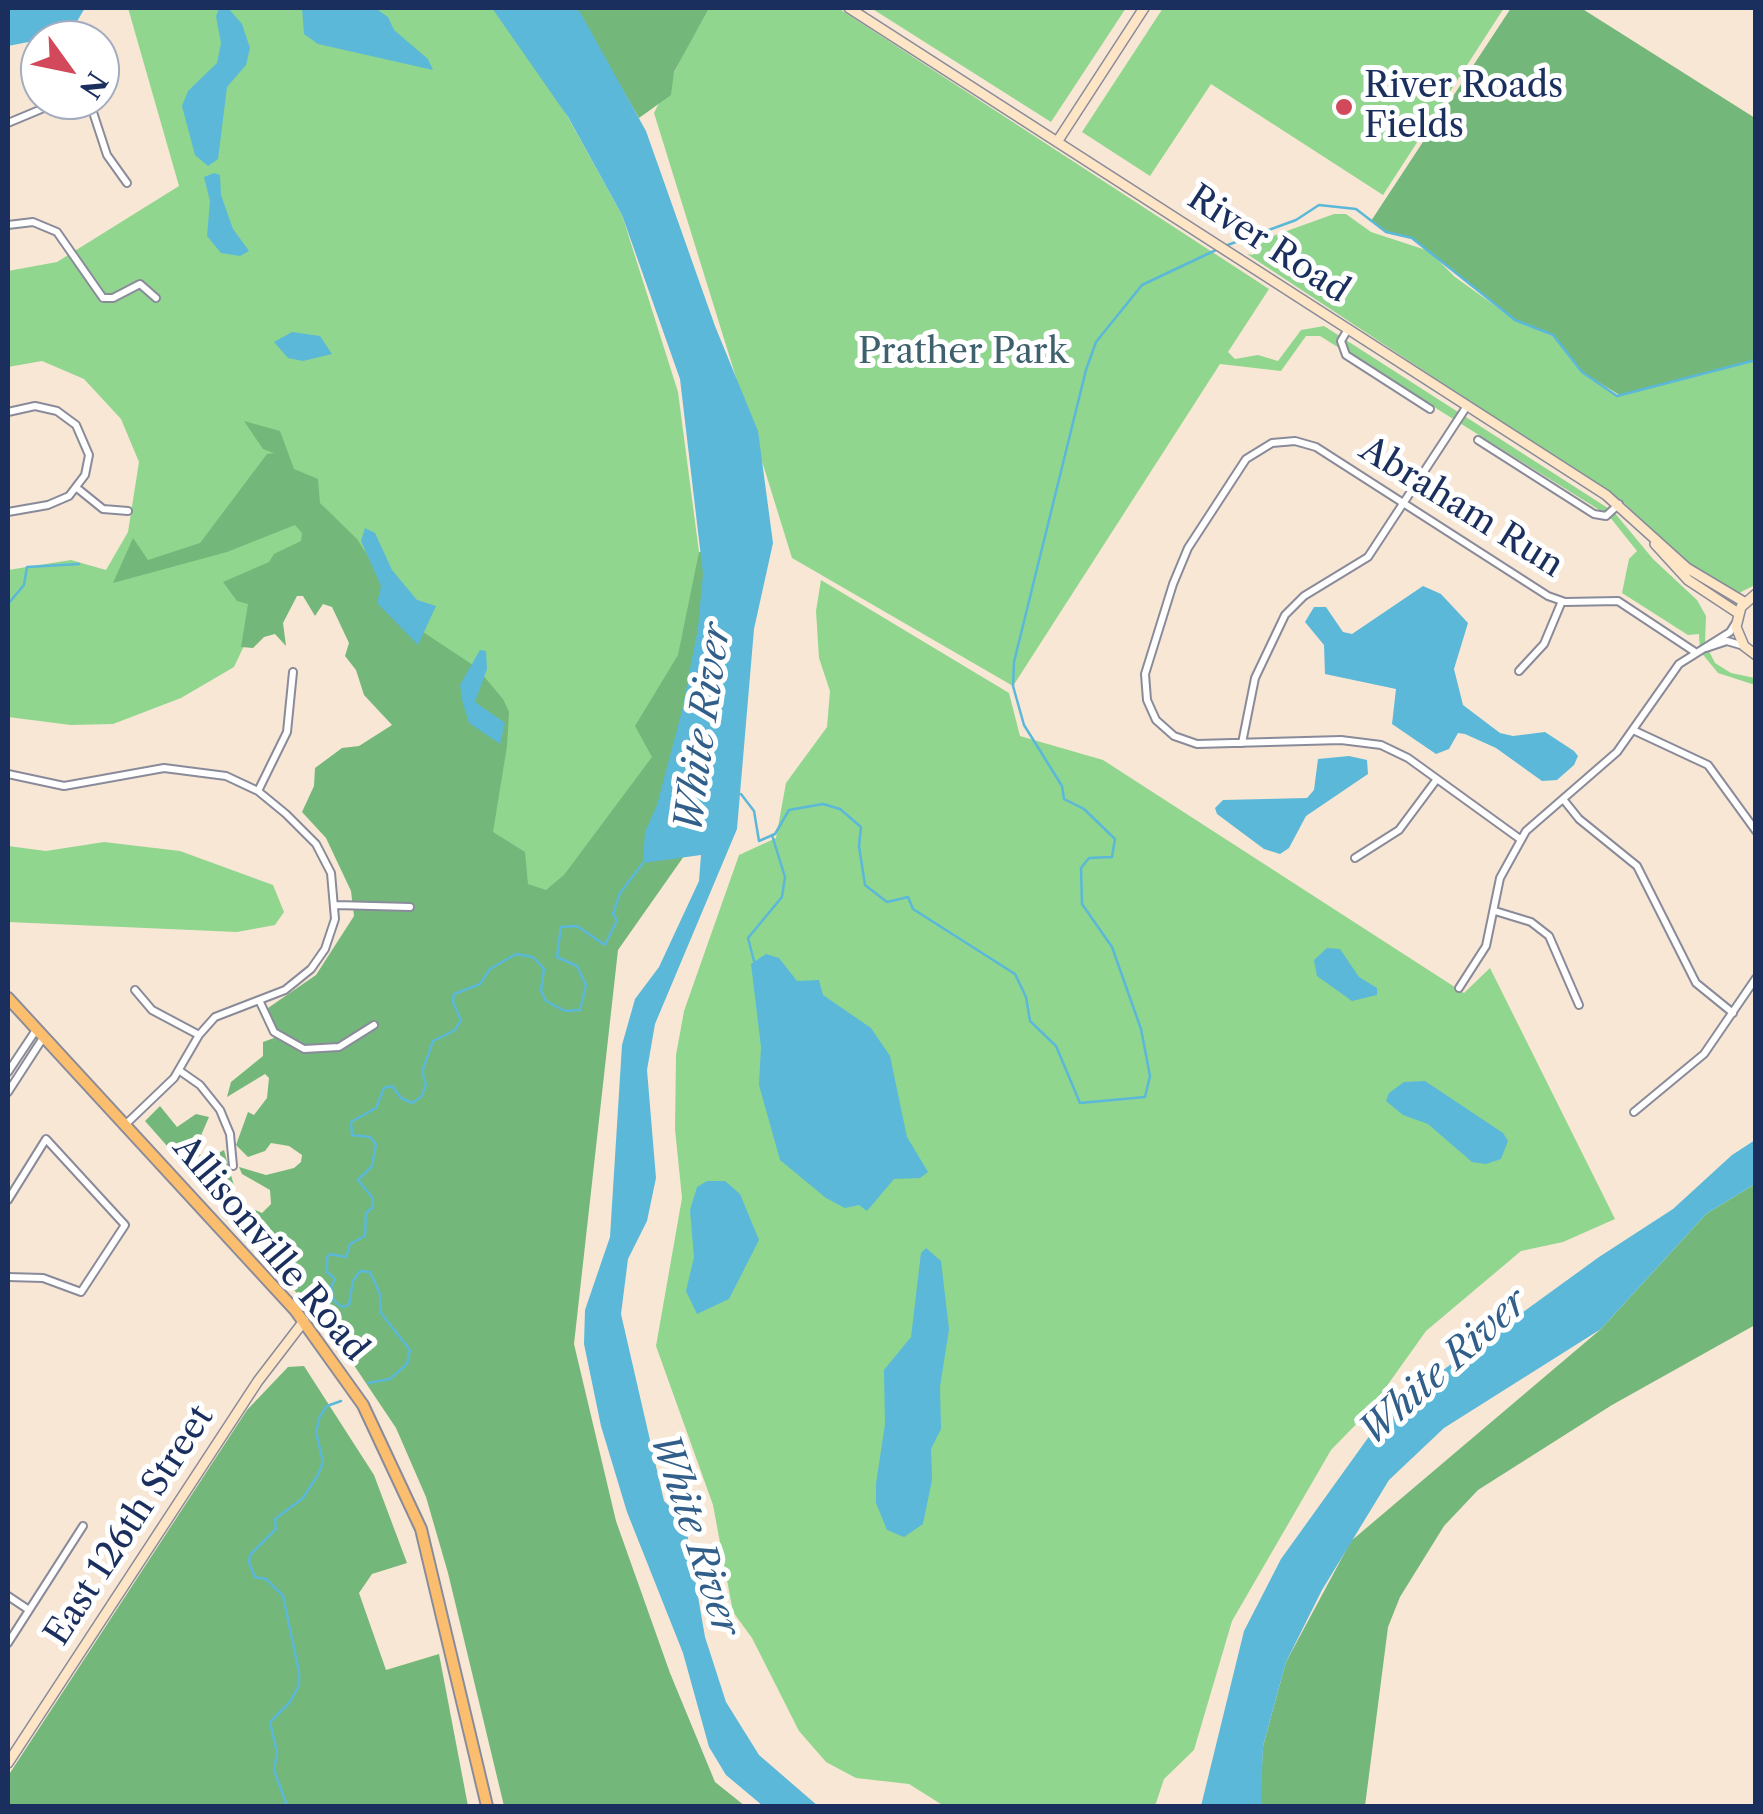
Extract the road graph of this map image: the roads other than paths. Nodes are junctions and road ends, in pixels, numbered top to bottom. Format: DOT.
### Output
graph roads {
  1 [pos="849,8"];
  2 [pos="1144,8"];
  3 [pos="96,120"];
  4 [pos="1057,142"];
  5 [pos="127,183"];
  6 [pos="8,225"];
  7 [pos="156,298"];
  8 [pos="1348,329"];
  9 [pos="1467,406"];
  10 [pos="1430,409"];
  11 [pos="8,412"];
  12 [pos="1478,440"];
  13 [pos="77,488"];
  14 [pos="1404,504"];
  15 [pos="1619,504"];
  16 [pos="128,511"];
  17 [pos="8,512"];
  18 [pos="1651,537"];
  19 [pos="1756,594"];
  20 [pos="1562,601"];
  21 [pos="1744,602"];
  22 [pos="1737,617"];
  23 [pos="1744,646"];
  24 [pos="1704,648"];
  25 [pos="1695,652"];
  26 [pos="1756,655"];
  27 [pos="1519,671"];
  28 [pos="293,672"];
  29 [pos="1633,730"];
  30 [pos="1242,743"];
  31 [pos="8,774"];
  32 [pos="1436,779"];
  33 [pos="258,791"];
  34 [pos="1563,798"];
  35 [pos="1756,831"];
  36 [pos="1520,839"];
  37 [pos="1354,858"];
  38 [pos="336,905"];
  39 [pos="410,907"];
  40 [pos="1494,911"];
  41 [pos="1756,978"];
  42 [pos="1459,988"];
  43 [pos="135,990"];
  44 [pos="8,998"];
  45 [pos="258,1000"];
  46 [pos="1579,1005"];
  47 [pos="1732,1012"];
  48 [pos="374,1025"];
  49 [pos="40,1034"];
  50 [pos="199,1035"];
  51 [pos="180,1070"];
  52 [pos="8,1072"];
  53 [pos="8,1092"];
  54 [pos="1634,1112"];
  55 [pos="126,1124"];
  56 [pos="233,1166"];
  57 [pos="8,1200"];
  58 [pos="8,1277"];
  59 [pos="304,1322"];
  60 [pos="83,1526"];
  61 [pos="8,1596"];
  62 [pos="29,1610"];
  63 [pos="8,1643"];
  64 [pos="8,1763"];
  65 [pos="487,1806"];
  1 -- 4 [label="street, River Road"];
  2 -- 4 [label="street"];
  3 -- 5 [label="street"];
  4 -- 8 [label="street, River Road"];
  6 -- 7 [label="street"];
  8 -- 9 [label="street, River Road"];
  8 -- 10 [label="street"];
  9 -- 14 [label="street"];
  9 -- 15 [label="street, River Road"];
  11 -- 13 [label="street"];
  12 -- 15 [label="street"];
  13 -- 16 [label="street"];
  13 -- 17 [label="street"];
  14 -- 20 [label="street, Abraham Run"];
  14 -- 30 [label="street"];
  14 -- 30 [label="street, Abraham Run"];
  15 -- 18 [label="street, River Road"];
  18 -- 21 [label="street, River Road"];
  18 -- 22 [label="street, River Road"];
  19 -- 21 [label="street"];
  20 -- 25 [label="street, Abraham Run"];
  20 -- 27 [label="street"];
  21 -- 22 [label="street"];
  22 -- 23 [label="street"];
  22 -- 24 [label="street"];
  23 -- 24 [label="street"];
  23 -- 26 [label="street"];
  24 -- 25 [label="street"];
  25 -- 29 [label="street"];
  28 -- 33 [label="street"];
  29 -- 34 [label="street"];
  29 -- 35 [label="street"];
  30 -- 32 [label="street"];
  31 -- 33 [label="street"];
  32 -- 36 [label="street"];
  32 -- 37 [label="street"];
  33 -- 38 [label="street"];
  34 -- 36 [label="street"];
  34 -- 47 [label="street"];
  36 -- 40 [label="street"];
  38 -- 39 [label="street"];
  38 -- 45 [label="street"];
  40 -- 42 [label="street"];
  40 -- 46 [label="street"];
  41 -- 47 [label="street"];
  43 -- 50 [label="street"];
  44 -- 49 [label="main road, Allisonville Road"];
  45 -- 48 [label="street"];
  45 -- 50 [label="street"];
  47 -- 54 [label="street"];
  49 -- 52 [label="street"];
  49 -- 53 [label="street"];
  49 -- 55 [label="main road, Allisonville Road"];
  50 -- 51 [label="street"];
  51 -- 55 [label="street"];
  51 -- 56 [label="street"];
  55 -- 59 [label="main road, Allisonville Road"];
  57 -- 58 [label="street"];
  59 -- 64 [label="street, East 126th Street"];
  59 -- 65 [label="main road, Allisonville Road"];
  60 -- 62 [label="street"];
  61 -- 62 [label="street"];
  62 -- 63 [label="street"];
}
